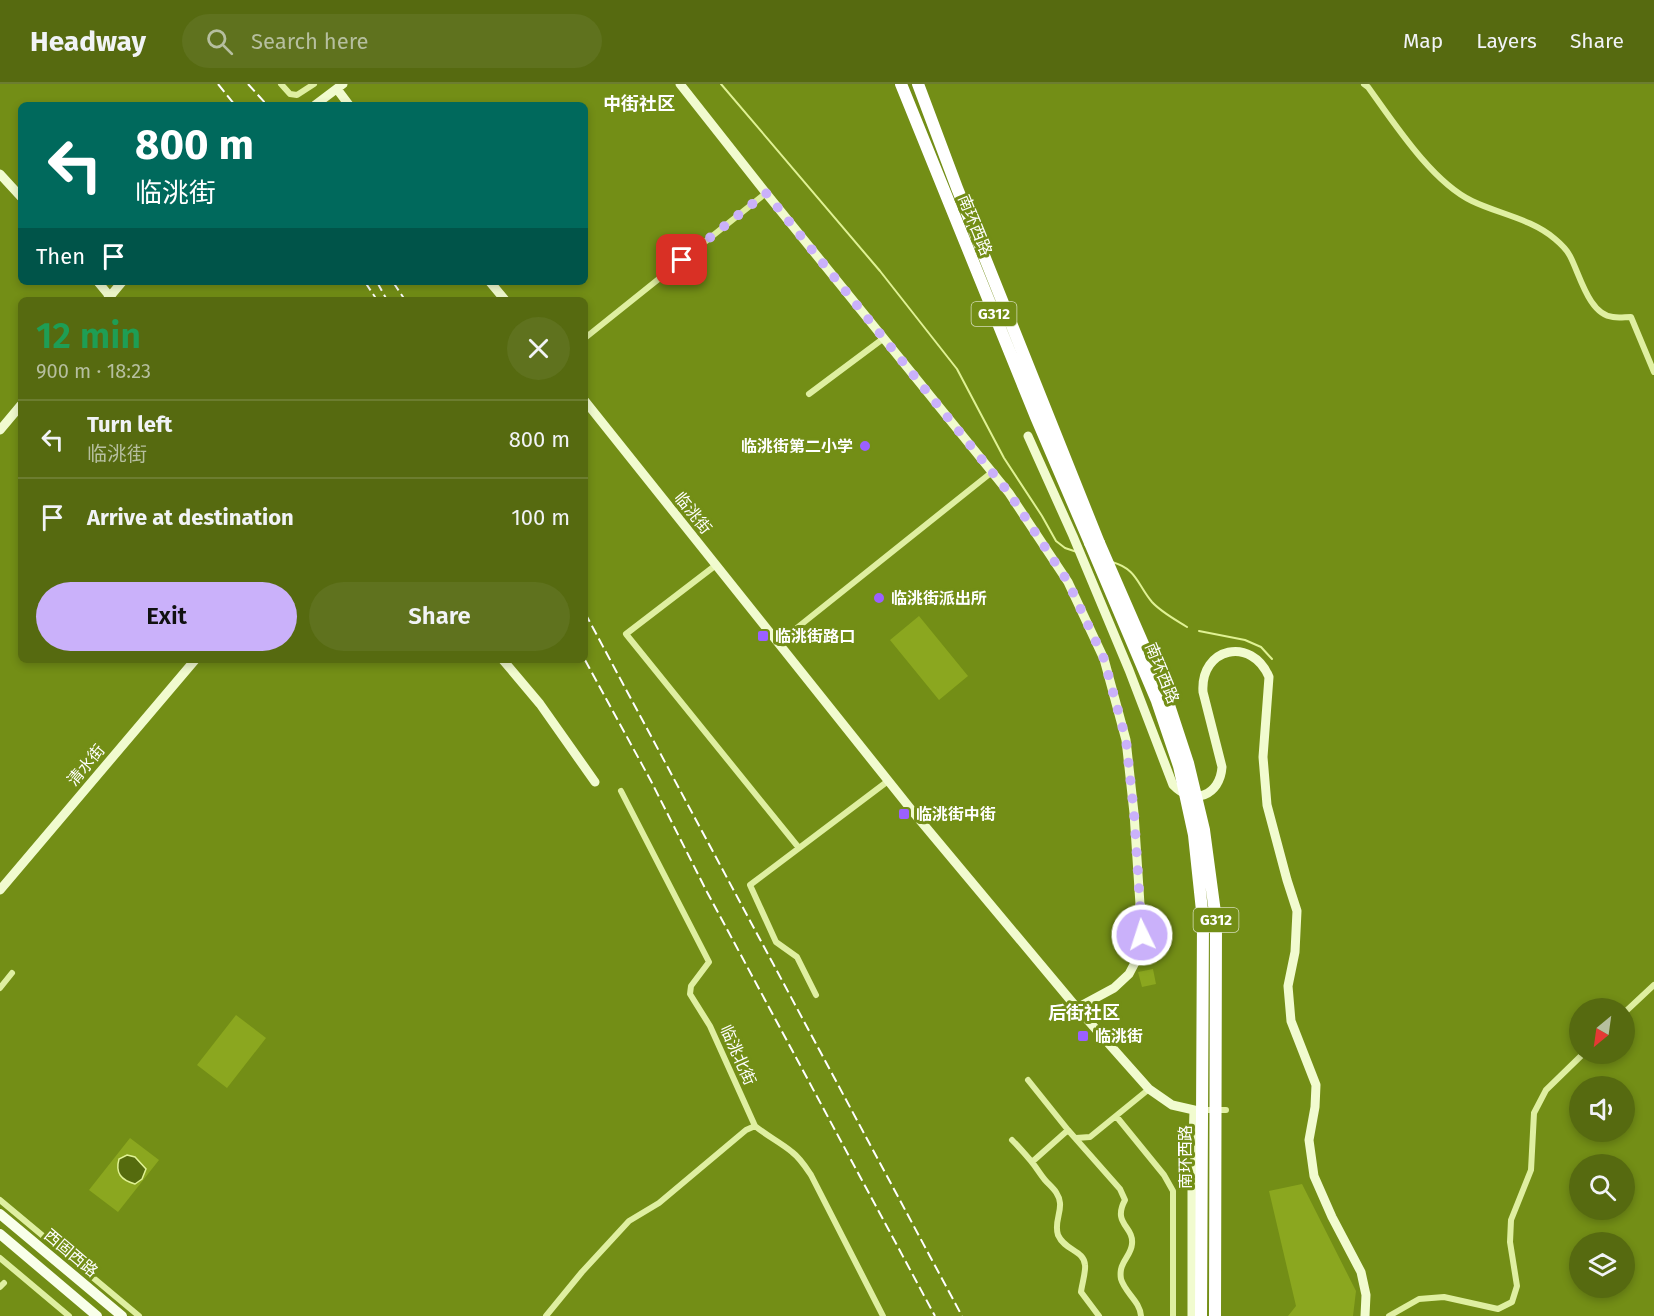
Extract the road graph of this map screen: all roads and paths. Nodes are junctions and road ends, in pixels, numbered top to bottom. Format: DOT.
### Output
graph roads {
  1 [pos="281,84"];
  2 [pos="314,84"];
  3 [pos="680,84"];
  4 [pos="901,84"];
  5 [pos="918,84"];
  6 [pos="1364,84"];
  7 [pos="340,86"];
  8 [pos="319,102"];
  9 [pos="348,102"];
  10 [pos="0,174"];
  11 [pos="957,188"];
  12 [pos="766,193"];
  13 [pos="944,193"];
  14 [pos="18,194"];
  15 [pos="492,285"];
  16 [pos="502,297"];
  17 [pos="588,337"];
  18 [pos="884,338"];
  19 [pos="1654,372"];
  20 [pos="809,394"];
  21 [pos="588,405"];
  22 [pos="18,409"];
  23 [pos="0,430"];
  24 [pos="1028,436"];
  25 [pos="992,472"];
  26 [pos="1095,543"];
  27 [pos="716,565"];
  28 [pos="778,643"];
  29 [pos="192,663"];
  30 [pos="506,663"];
  31 [pos="888,781"];
  32 [pos="595,782"];
  33 [pos="621,791"];
  34 [pos="799,848"];
  35 [pos="0,890"];
  36 [pos="12,973"];
  37 [pos="1654,985"];
  38 [pos="0,988"];
  39 [pos="816,995"];
  40 [pos="1635,1003"];
  41 [pos="1077,1008"];
  42 [pos="1573,1064"];
  43 [pos="1028,1080"];
  44 [pos="1149,1089"];
  45 [pos="1194,1110"];
  46 [pos="1226,1110"];
  47 [pos="1116,1116"];
  48 [pos="755,1126"];
  49 [pos="1068,1130"];
  50 [pos="1076,1137"];
  51 [pos="1012,1140"];
  52 [pos="1032,1162"];
  53 [pos="0,1200"];
  54 [pos="0,1214"];
  55 [pos="0,1234"];
  56 [pos="0,1258"];
  57 [pos="69,1316"];
  58 [pos="98,1316"];
  59 [pos="122,1316"];
  60 [pos="139,1316"];
  61 [pos="546,1316"];
  62 [pos="883,1316"];
  63 [pos="1099,1316"];
  64 [pos="1141,1316"];
  65 [pos="1173,1316"];
  66 [pos="1192,1316"];
  67 [pos="1201,1316"];
  68 [pos="1215,1316"];
  69 [pos="1365,1316"];
  70 [pos="1389,1316"];
  1 -- 2 [label="street"];
  3 -- 12 [label="street"];
  4 -- 13 [label="highway, 南环西路 / G312"];
  5 -- 11 [label="highway, 南环西路 / G312"];
  6 -- 19 [label="street"];
  7 -- 8 [label="street"];
  7 -- 9 [label="street"];
  10 -- 14 [label="street"];
  11 -- 13 [label="main road"];
  11 -- 26 [label="highway, 南环西路 / G312"];
  12 -- 17 [label="street"];
  12 -- 18 [label="street"];
  13 -- 26 [label="highway, 南环西路 / G312"];
  15 -- 16 [label="street"];
  18 -- 20 [label="street"];
  18 -- 25 [label="street"];
  21 -- 27 [label="street, 临洮街"];
  22 -- 23 [label="street"];
  24 -- 69 [label="street"];
  25 -- 28 [label="street"];
  25 -- 41 [label="street"];
  26 -- 67 [label="highway, 南环西路 / G312, bridge"];
  26 -- 68 [label="highway, 南环西路 / G312, bridge"];
  27 -- 28 [label="street, 临洮街"];
  27 -- 34 [label="street"];
  28 -- 31 [label="street, 临洮街"];
  29 -- 35 [label="street, 清水街"];
  30 -- 32 [label="street"];
  31 -- 34 [label="street"];
  31 -- 41 [label="street, 临洮街"];
  33 -- 48 [label="street, 临洮北街"];
  34 -- 39 [label="street"];
  36 -- 38 [label="street"];
  37 -- 40 [label="street"];
  41 -- 44 [label="street, 临洮街"];
  42 -- 70 [label="street"];
  43 -- 49 [label="street"];
  44 -- 45 [label="street, 临洮街"];
  44 -- 47 [label="street"];
  45 -- 46 [label="street"];
  45 -- 66 [label="street"];
  47 -- 50 [label="street"];
  47 -- 65 [label="street"];
  48 -- 61 [label="street"];
  48 -- 62 [label="street"];
  49 -- 50 [label="street"];
  49 -- 52 [label="street"];
  50 -- 64 [label="street"];
  51 -- 52 [label="street"];
  52 -- 63 [label="street"];
  53 -- 60 [label="street"];
  54 -- 59 [label="main road, 西固西路"];
  55 -- 58 [label="main road, 西固西路"];
  56 -- 57 [label="street"];
}
